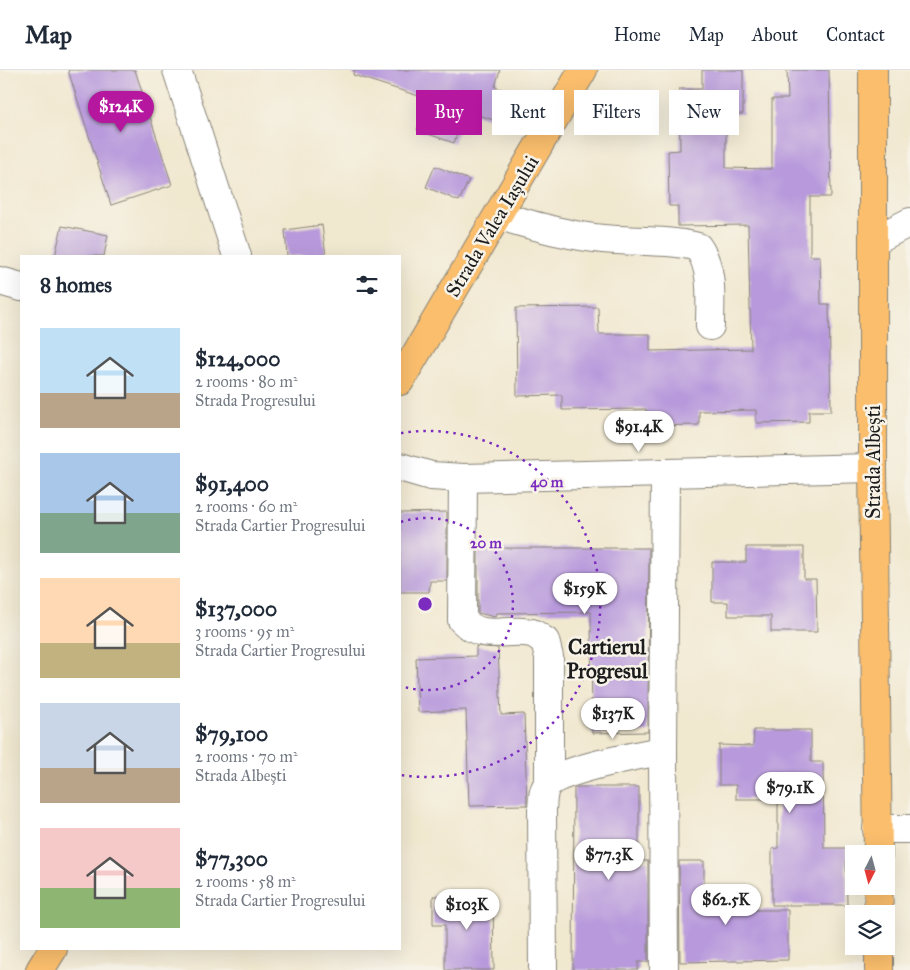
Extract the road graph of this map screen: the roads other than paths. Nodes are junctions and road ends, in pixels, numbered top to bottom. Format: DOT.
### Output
graph roads {
  1 [pos="176,70"];
  2 [pos="584,70"];
  3 [pos="873,70"];
  4 [pos="499,216"];
  5 [pos="910,222"];
  6 [pos="873,241"];
  7 [pos="237,255"];
  8 [pos="0,281"];
  9 [pos="20,287"];
  10 [pos="710,326"];
  11 [pos="401,379"];
  12 [pos="401,467"];
  13 [pos="873,468"];
  14 [pos="665,473"];
  15 [pos="462,478"];
  16 [pos="663,751"];
  17 [pos="550,782"];
  18 [pos="910,828"];
  19 [pos="878,842"];
  20 [pos="52,950"];
  21 [pos="879,955"];
  22 [pos="40,970"];
  23 [pos="543,970"];
  24 [pos="664,970"];
  25 [pos="879,970"];
  1 -- 7 [label="street"];
  2 -- 4 [label="main road, Strada Valea Iașului"];
  3 -- 6 [label="main road, Strada Albești"];
  4 -- 10 [label="street"];
  4 -- 11 [label="main road, Strada Valea Iașului"];
  5 -- 6 [label="street"];
  6 -- 13 [label="main road, Strada Albești"];
  8 -- 9 [label="street"];
  12 -- 15 [label="street"];
  13 -- 14 [label="street"];
  13 -- 19 [label="main road, Strada Albești"];
  14 -- 15 [label="street"];
  14 -- 16 [label="street"];
  15 -- 17 [label="street"];
  16 -- 17 [label="street"];
  16 -- 24 [label="street"];
  17 -- 23 [label="street"];
  18 -- 19 [label="street"];
  20 -- 22 [label="main road"];
  21 -- 25 [label="main road"];
}
